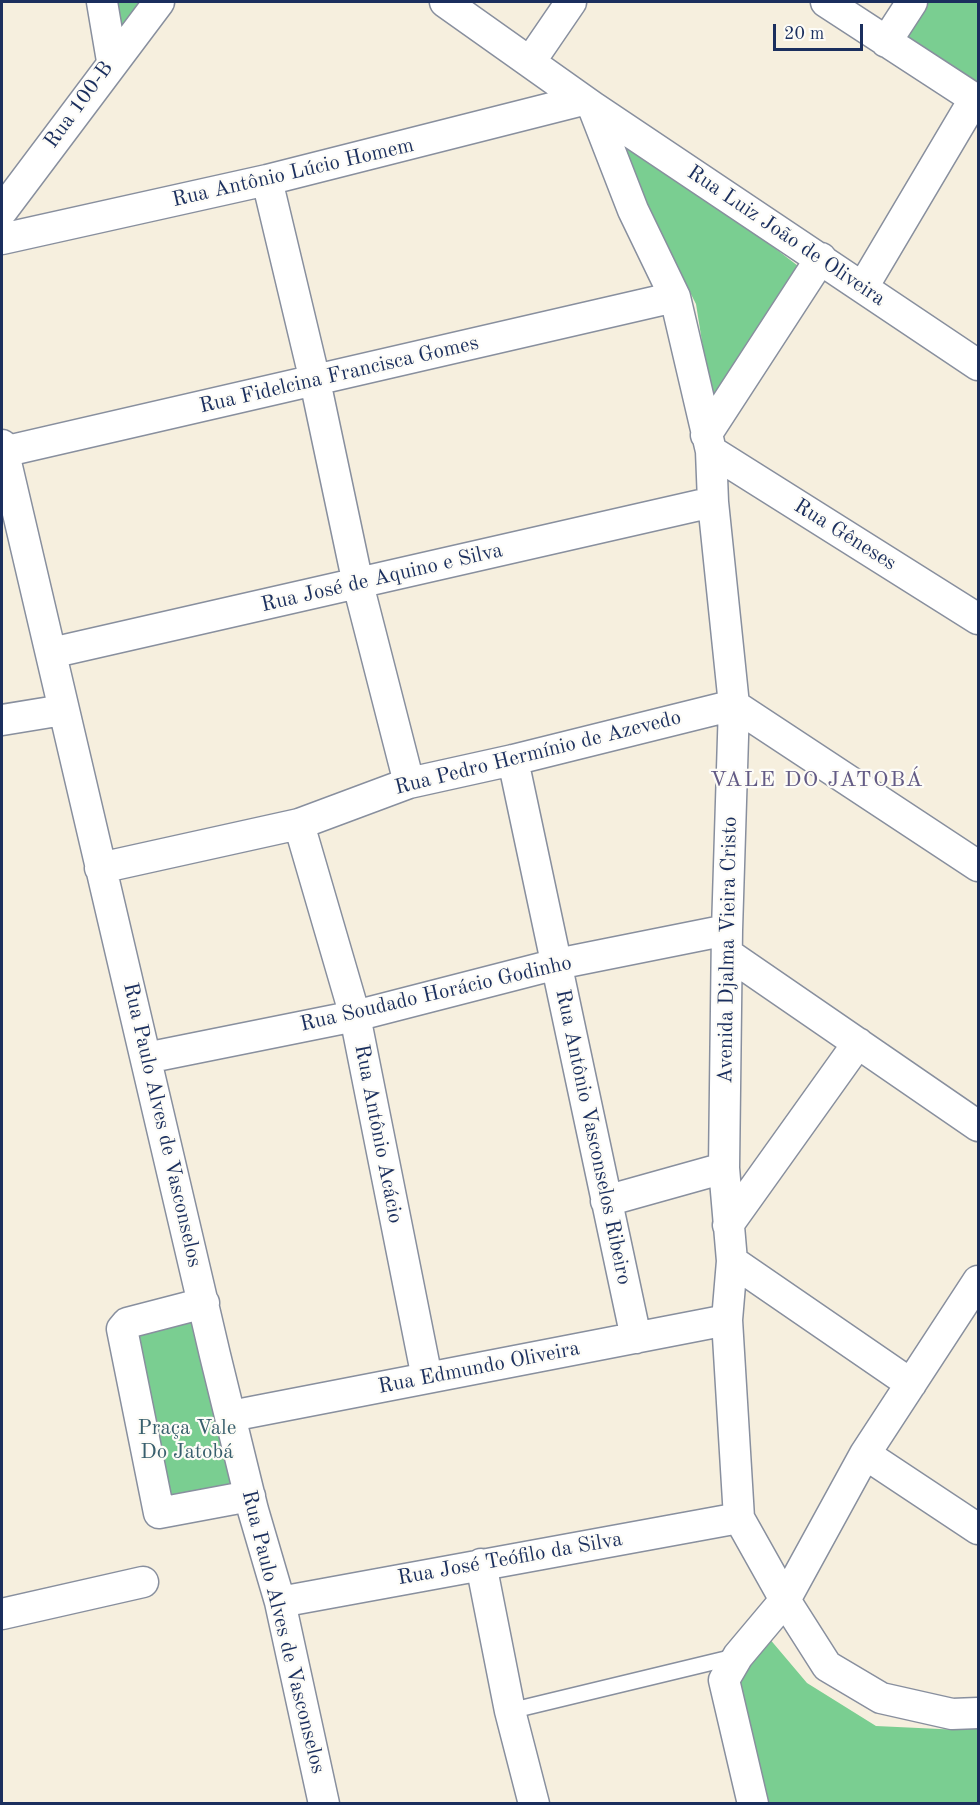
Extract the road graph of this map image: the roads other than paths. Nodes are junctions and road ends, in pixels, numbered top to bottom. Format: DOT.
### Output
graph roads {
  1 [pos="102,2"];
  2 [pos="159,2"];
  3 [pos="445,2"];
  4 [pos="571,2"];
  5 [pos="826,2"];
  6 [pos="912,2"];
  7 [pos="886,42"];
  8 [pos="111,61"];
  9 [pos="530,62"];
  10 [pos="977,99"];
  11 [pos="588,104"];
  12 [pos="267,180"];
  13 [pos="2,211"];
  14 [pos="2,239"];
  15 [pos="821,258"];
  16 [pos="863,287"];
  17 [pos="675,297"];
  18 [pos="978,365"];
  19 [pos="315,381"];
  20 [pos="709,443"];
  21 [pos="2,449"];
  22 [pos="713,502"];
  23 [pos="358,584"];
  24 [pos="978,617"];
  25 [pos="51,653"];
  26 [pos="734,705"];
  27 [pos="63,710"];
  28 [pos="2,720"];
  29 [pos="513,760"];
  30 [pos="409,783"];
  31 [pos="299,824"];
  32 [pos="978,866"];
  33 [pos="100,868"];
  34 [pos="727,942"];
  35 [pos="557,964"];
  36 [pos="355,1016"];
  37 [pos="858,1043"];
  38 [pos="146,1058"];
  39 [pos="978,1126"];
  40 [pos="724,1168"];
  41 [pos="606,1201"];
  42 [pos="728,1225"];
  43 [pos="732,1261"];
  44 [pos="978,1281"];
  45 [pos="204,1303"];
  46 [pos="727,1320"];
  47 [pos="636,1338"];
  48 [pos="427,1378"];
  49 [pos="911,1384"];
  50 [pos="231,1416"];
  51 [pos="865,1454"];
  52 [pos="250,1496"];
  53 [pos="739,1518"];
  54 [pos="978,1530"];
  55 [pos="481,1564"];
  56 [pos="143,1582"];
  57 [pos="785,1600"];
  58 [pos="280,1602"];
  59 [pos="2,1614"];
  60 [pos="738,1656"];
  61 [pos="510,1711"];
  62 [pos="978,1713"];
  63 [pos="324,1803"];
  64 [pos="534,1803"];
  65 [pos="753,1803"];
  1 -- 8 [label="street"];
  2 -- 8 [label="street, Rua 100-B"];
  3 -- 9 [label="street"];
  4 -- 9 [label="street"];
  5 -- 7 [label="street"];
  6 -- 7 [label="street"];
  7 -- 10 [label="street"];
  8 -- 13 [label="street, Rua 100-B"];
  9 -- 11 [label="street"];
  10 -- 16 [label="street"];
  11 -- 12 [label="street, Rua Antônio Lúcio Homem"];
  11 -- 15 [label="street, Rua Luiz João de Oliveira"];
  11 -- 17 [label="street, Avenida Djalma Vieira Cristo"];
  12 -- 14 [label="street, Rua Antônio Lúcio Homem"];
  12 -- 19 [label="street"];
  15 -- 16 [label="street, Rua Luiz João de Oliveira"];
  15 -- 20 [label="street"];
  16 -- 18 [label="street, Rua Luiz João de Oliveira"];
  17 -- 19 [label="street, Rua Fidelcina Francisca Gomes"];
  17 -- 20 [label="street, Avenida Djalma Vieira Cristo"];
  19 -- 21 [label="street, Rua Fidelcina Francisca Gomes"];
  19 -- 23 [label="street"];
  20 -- 22 [label="street, Avenida Djalma Vieira Cristo"];
  20 -- 24 [label="street, Rua Gêneses"];
  21 -- 25 [label="street, Rua Paulo Alves de Vasconselos"];
  22 -- 23 [label="street, Rua José de Aquino e Silva"];
  22 -- 26 [label="street, Avenida Djalma Vieira Cristo"];
  23 -- 25 [label="street, Rua José de Aquino e Silva"];
  23 -- 30 [label="street"];
  25 -- 27 [label="street, Rua Paulo Alves de Vasconselos"];
  26 -- 29 [label="street, Rua Pedro Hermínio de Azevedo"];
  26 -- 32 [label="street"];
  26 -- 34 [label="street, Avenida Djalma Vieira Cristo"];
  27 -- 28 [label="street"];
  27 -- 33 [label="street, Rua Paulo Alves de Vasconselos"];
  29 -- 30 [label="street, Rua Pedro Hermínio de Azevedo"];
  29 -- 35 [label="street, Rua Antônio Vasconselos Ribeiro"];
  30 -- 31 [label="street, Rua Pedro Hermínio de Azevedo"];
  31 -- 33 [label="street, Rua Pedro Hermínio de Azevedo"];
  31 -- 36 [label="street, Rua Antônio Acácio"];
  33 -- 38 [label="street, Rua Paulo Alves de Vasconselos"];
  34 -- 35 [label="street, Rua Soudado Horácio Godinho"];
  34 -- 37 [label="street"];
  34 -- 40 [label="street, Avenida Djalma Vieira Cristo"];
  35 -- 36 [label="street, Rua Soudado Horácio Godinho"];
  35 -- 41 [label="street, Rua Antônio Vasconselos Ribeiro"];
  36 -- 38 [label="street, Rua Soudado Horácio Godinho"];
  36 -- 48 [label="street, Rua Antônio Acácio"];
  37 -- 39 [label="street"];
  37 -- 42 [label="street"];
  38 -- 45 [label="street, Rua Paulo Alves de Vasconselos"];
  40 -- 41 [label="street"];
  40 -- 42 [label="street, Avenida Djalma Vieira Cristo"];
  41 -- 47 [label="street, Rua Antônio Vasconselos Ribeiro"];
  42 -- 43 [label="street, Avenida Djalma Vieira Cristo"];
  43 -- 46 [label="street, Avenida Djalma Vieira Cristo"];
  43 -- 49 [label="street"];
  44 -- 49 [label="street"];
  45 -- 50 [label="street, Rua Paulo Alves de Vasconselos"];
  45 -- 52 [label="street"];
  46 -- 47 [label="street, Rua Edmundo Oliveira"];
  46 -- 53 [label="street, Avenida Djalma Vieira Cristo"];
  47 -- 48 [label="street, Rua Edmundo Oliveira"];
  48 -- 50 [label="street, Rua Edmundo Oliveira"];
  49 -- 51 [label="street"];
  50 -- 52 [label="street, Rua Paulo Alves de Vasconselos"];
  51 -- 54 [label="street"];
  51 -- 57 [label="street"];
  52 -- 58 [label="street, Rua Paulo Alves de Vasconselos"];
  53 -- 55 [label="street, Rua José Teófilo da Silva"];
  53 -- 57 [label="street, Avenida Djalma Vieira Cristo"];
  55 -- 58 [label="street, Rua José Teófilo da Silva"];
  55 -- 61 [label="street"];
  56 -- 59 [label="street"];
  57 -- 60 [label="street"];
  57 -- 62 [label="street, Avenida Djalma Vieira Cristo"];
  58 -- 63 [label="street, Rua Paulo Alves de Vasconselos"];
  60 -- 61 [label="lane"];
  60 -- 65 [label="street"];
  61 -- 64 [label="street"];
}
